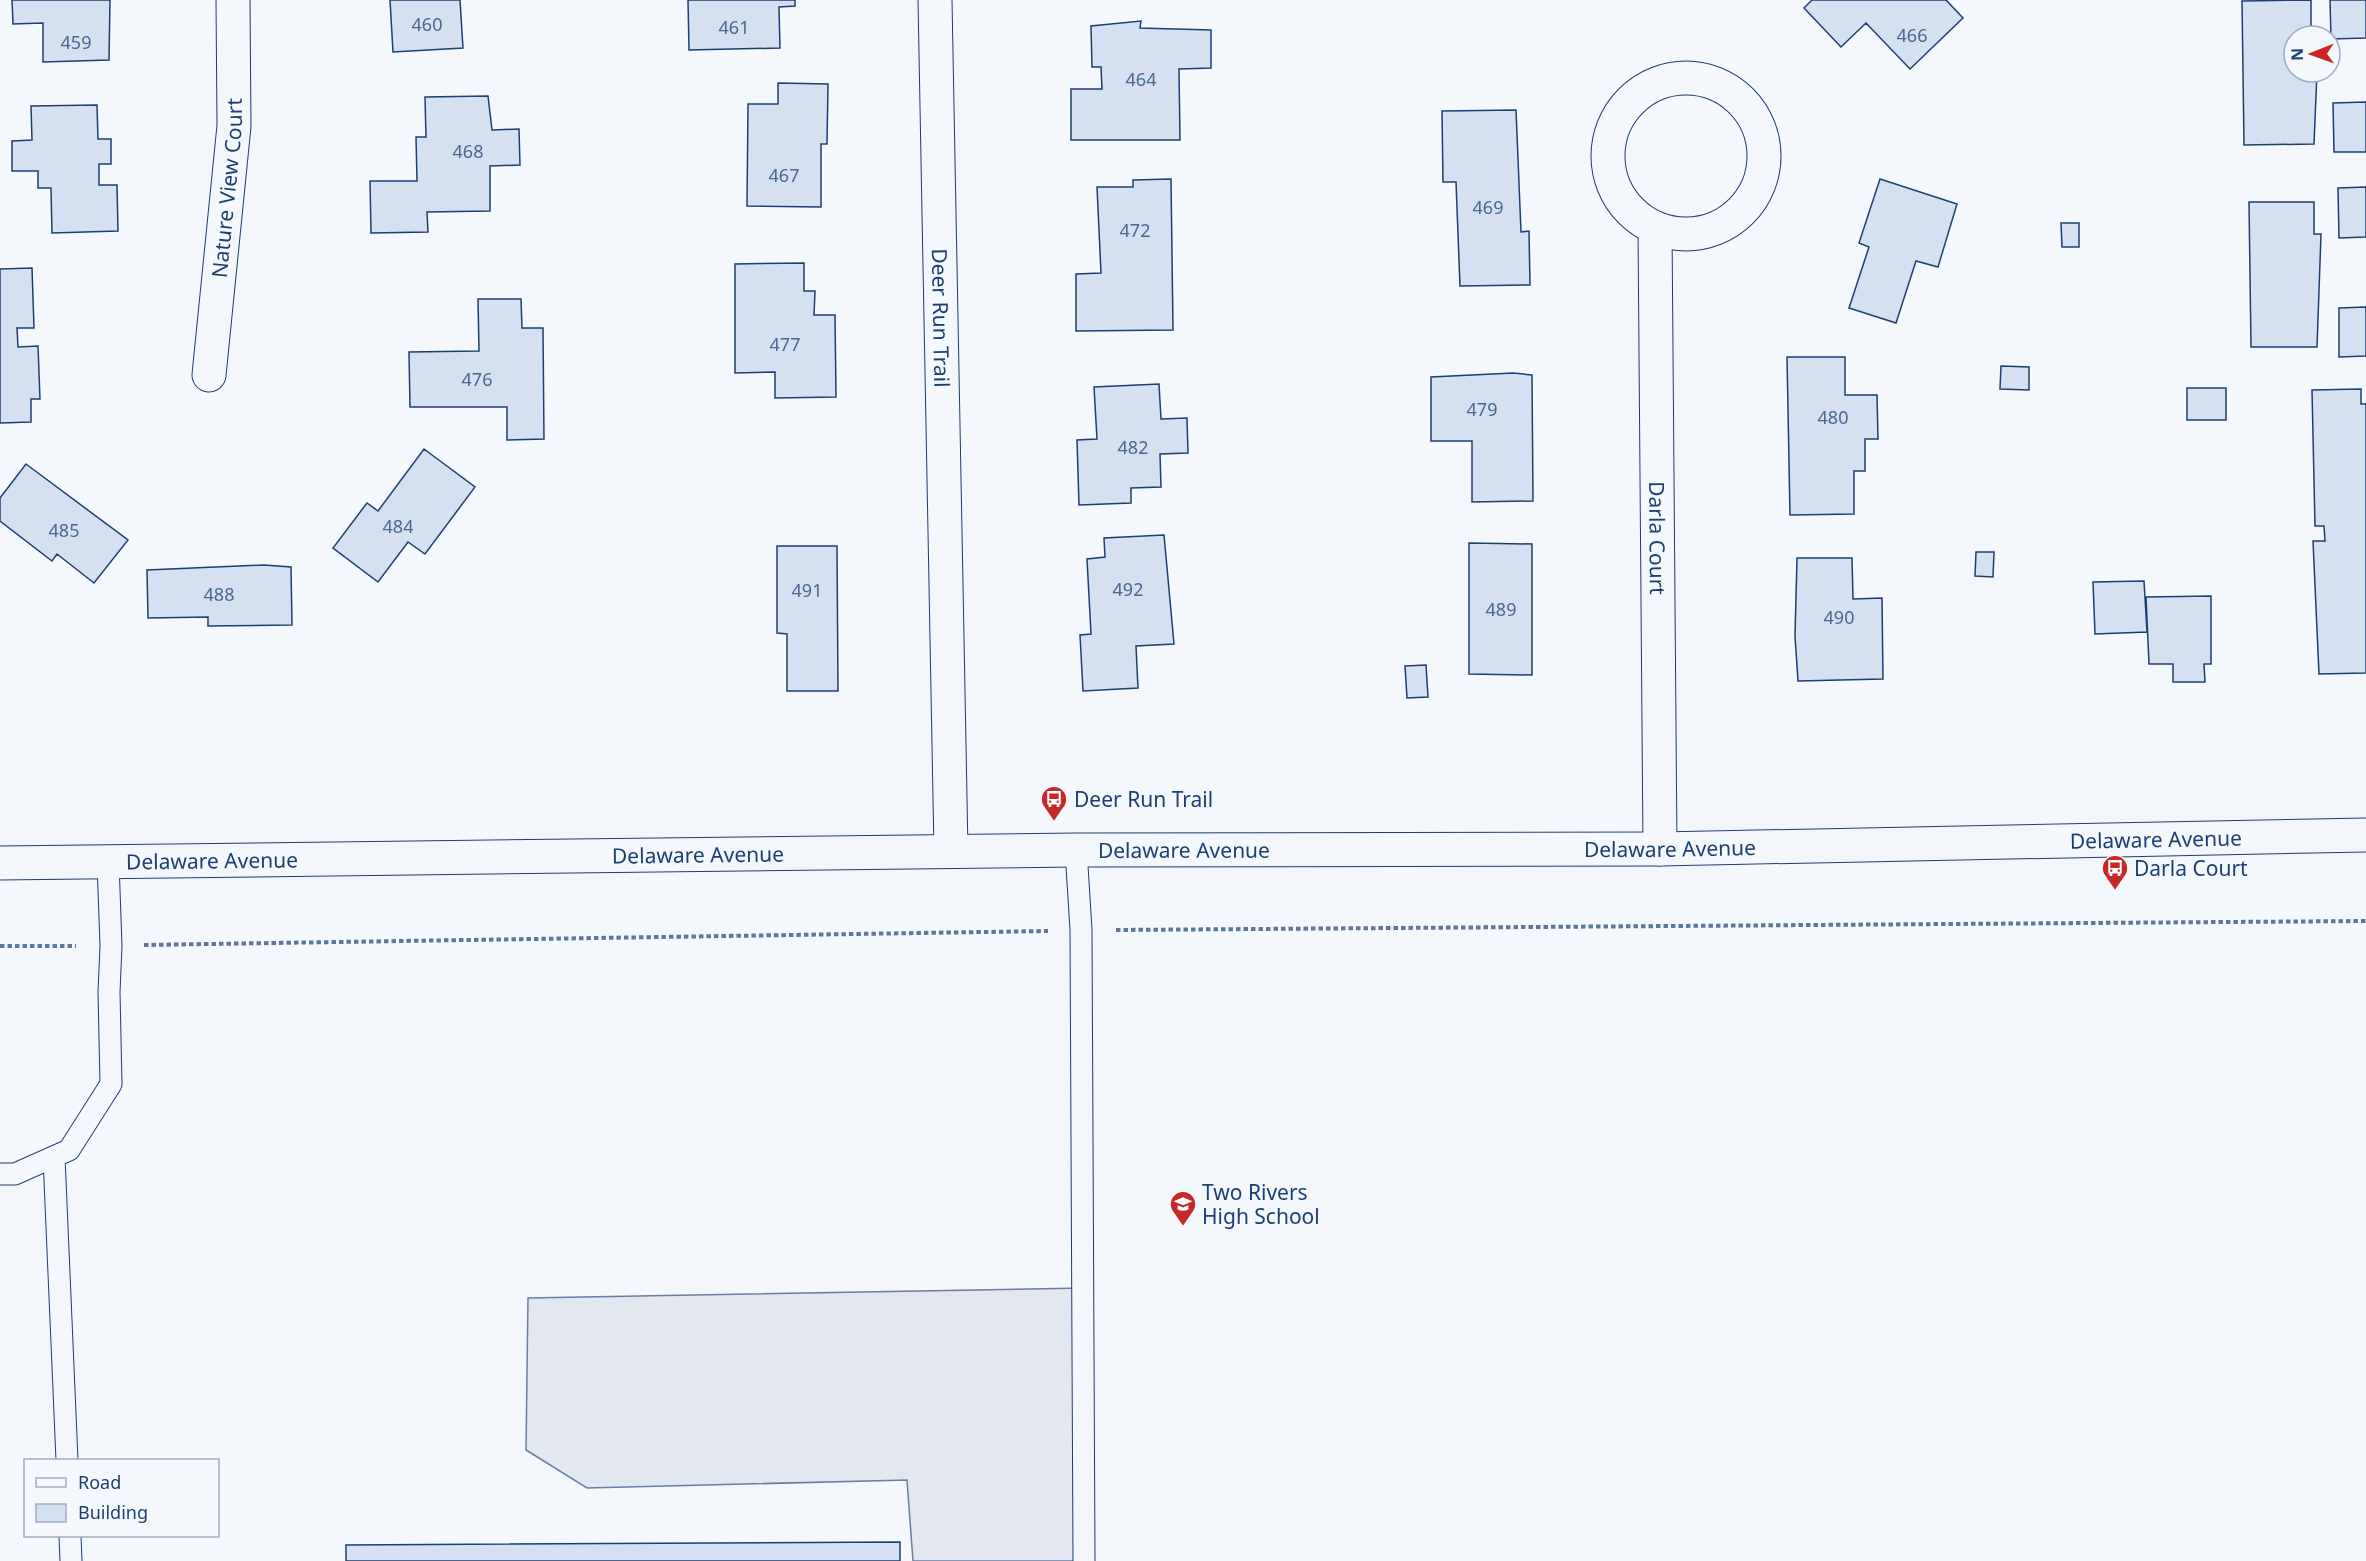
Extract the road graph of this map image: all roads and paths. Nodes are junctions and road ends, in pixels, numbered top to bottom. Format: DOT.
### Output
graph roads {
  1 [pos="233,0"];
  2 [pos="934,0"];
  3 [pos="1654,228"];
  4 [pos="209,375"];
  5 [pos="2366,835"];
  6 [pos="1660,849"];
  7 [pos="1076,850"];
  8 [pos="951,851"];
  9 [pos="108,862"];
  10 [pos="0,863"];
  11 [pos="2366,921"];
  12 [pos="1081,930"];
  13 [pos="165,945"];
  14 [pos="0,946"];
  15 [pos="58,946"];
  16 [pos="54,1157"];
  17 [pos="0,1174"];
  18 [pos="67,1459"];
  19 [pos="70,1537"];
  20 [pos="71,1561"];
  21 [pos="1084,1561"];
  1 -- 4 [label="street, Nature View Court"];
  2 -- 8 [label="street, Deer Run Trail"];
  3 -- 3 [label="street"];
  3 -- 6 [label="street, Darla Court"];
  5 -- 6 [label="street, Delaware Avenue"];
  6 -- 7 [label="street, Delaware Avenue"];
  7 -- 8 [label="street, Delaware Avenue"];
  7 -- 12 [label="lane"];
  8 -- 9 [label="street, Delaware Avenue"];
  9 -- 10 [label="street, Delaware Avenue"];
  9 -- 16 [label="lane"];
  11 -- 12 [label="path"];
  12 -- 13 [label="path"];
  12 -- 21 [label="lane"];
  14 -- 15 [label="path"];
  16 -- 17 [label="lane"];
  16 -- 18 [label="lane"];
  19 -- 20 [label="lane"];
}
